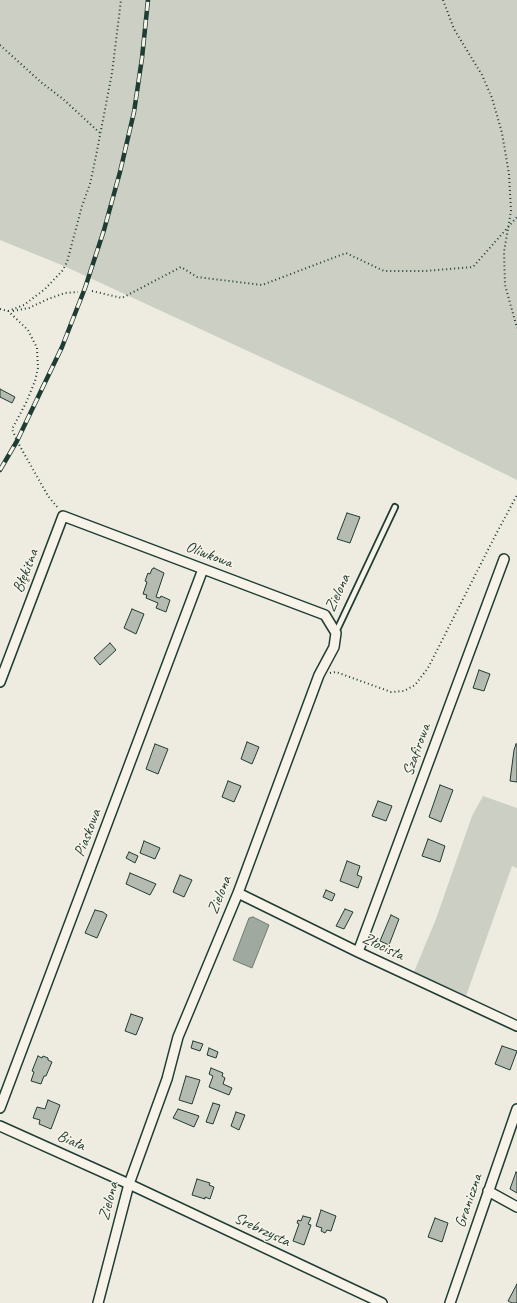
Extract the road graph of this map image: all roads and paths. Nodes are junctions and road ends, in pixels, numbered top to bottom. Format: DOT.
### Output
graph roads {
  1 [pos="121,0"];
  2 [pos="443,0"];
  3 [pos="0,45"];
  4 [pos="101,134"];
  5 [pos="517,217"];
  6 [pos="508,227"];
  7 [pos="92,291"];
  8 [pos="78,292"];
  9 [pos="0,309"];
  10 [pos="8,312"];
  11 [pos="517,328"];
  12 [pos="517,496"];
  13 [pos="395,507"];
  14 [pos="64,516"];
  15 [pos="504,559"];
  16 [pos="203,569"];
  17 [pos="336,633"];
  18 [pos="319,676"];
  19 [pos="0,682"];
  20 [pos="238,893"];
  21 [pos="358,952"];
  22 [pos="517,1026"];
  23 [pos="0,1108"];
  24 [pos="517,1109"];
  25 [pos="0,1126"];
  26 [pos="129,1184"];
  27 [pos="488,1191"];
  28 [pos="517,1206"];
  29 [pos="98,1303"];
  30 [pos="382,1303"];
  31 [pos="450,1303"];
  1 -- 4 [label="path"];
  2 -- 6 [label="path"];
  3 -- 4 [label="path"];
  4 -- 10 [label="path"];
  5 -- 6 [label="path"];
  6 -- 7 [label="path"];
  6 -- 11 [label="path"];
  8 -- 10 [label="path"];
  9 -- 10 [label="path"];
  10 -- 14 [label="path"];
  12 -- 18 [label="path"];
  13 -- 17 [label="lane, Zielona"];
  14 -- 16 [label="street, Oliwkowa"];
  14 -- 19 [label="street, Błękitna"];
  15 -- 21 [label="street, Szafirowa"];
  16 -- 17 [label="street, Oliwkowa"];
  16 -- 23 [label="street, Piaskowa"];
  17 -- 18 [label="street, Zielona"];
  18 -- 20 [label="street, Zielona"];
  20 -- 21 [label="street, Złocista"];
  20 -- 26 [label="street, Zielona"];
  21 -- 22 [label="street, Złocista"];
  24 -- 27 [label="street, Graniczna"];
  25 -- 26 [label="street, Biała"];
  26 -- 29 [label="street, Zielona"];
  26 -- 30 [label="street, Srebrzysta"];
  27 -- 28 [label="street"];
  27 -- 31 [label="street, Graniczna"];
}
